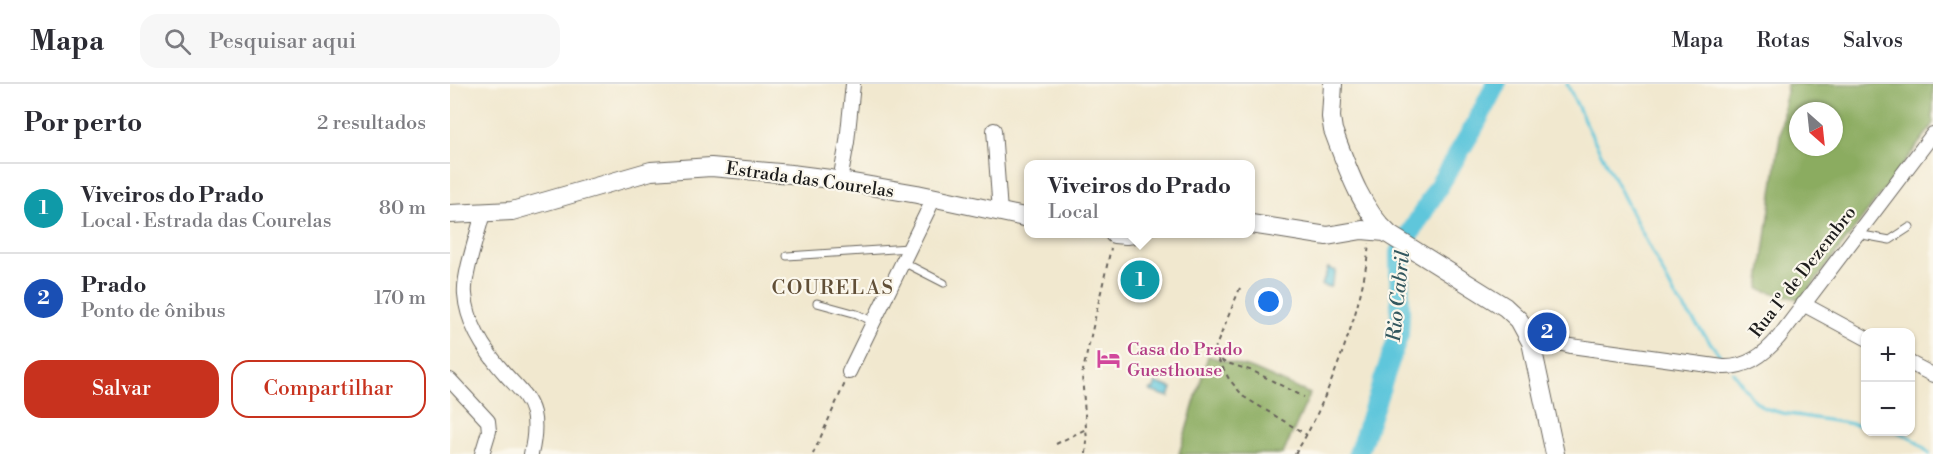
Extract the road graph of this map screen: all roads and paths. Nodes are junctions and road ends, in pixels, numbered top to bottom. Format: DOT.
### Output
graph roads {
  1 [pos="853,84"];
  2 [pos="1333,84"];
  3 [pos="994,130"];
  4 [pos="1933,134"];
  5 [pos="840,181"];
  6 [pos="934,198"];
  7 [pos="1000,212"];
  8 [pos="483,213"];
  9 [pos="450,214"];
  10 [pos="1024,217"];
  11 [pos="1375,222"];
  12 [pos="1255,225"];
  13 [pos="1910,227"];
  14 [pos="1857,234"];
  15 [pos="1113,238"];
  16 [pos="909,248"];
  17 [pos="787,256"];
  18 [pos="903,262"];
  19 [pos="944,283"];
  20 [pos="1240,288"];
  21 [pos="817,303"];
  22 [pos="1803,304"];
  23 [pos="874,322"];
  24 [pos="1526,330"];
  25 [pos="1861,335"];
  26 [pos="1218,359"];
  27 [pos="1915,365"];
  28 [pos="849,372"];
  29 [pos="1933,375"];
  30 [pos="452,385"];
  31 [pos="1304,397"];
  32 [pos="1086,429"];
  33 [pos="1308,435"];
  34 [pos="1056,444"];
  35 [pos="482,454"];
  36 [pos="531,454"];
  37 [pos="813,454"];
  38 [pos="1086,454"];
  39 [pos="1295,454"];
  40 [pos="1555,454"];
  1 -- 5 [label="street"];
  2 -- 11 [label="main road"];
  3 -- 7 [label="street"];
  4 -- 14 [label="street, Rua 1º de Dezembro"];
  5 -- 6 [label="main road, Estrada das Courelas"];
  5 -- 8 [label="main road, Estrada das Courelas"];
  6 -- 7 [label="main road, Estrada das Courelas"];
  6 -- 16 [label="street"];
  7 -- 10 [label="main road, Estrada das Courelas"];
  8 -- 9 [label="main road, Estrada das Courelas"];
  8 -- 36 [label="street"];
  11 -- 12 [label="main road"];
  11 -- 24 [label="main road"];
  11 -- 33 [label="path"];
  13 -- 14 [label="lane"];
  14 -- 22 [label="street, Rua 1º de Dezembro"];
  15 -- 32 [label="path"];
  16 -- 17 [label="lane"];
  16 -- 18 [label="street"];
  18 -- 19 [label="lane"];
  18 -- 23 [label="street"];
  20 -- 26 [label="path"];
  21 -- 23 [label="lane"];
  22 -- 24 [label="street, Rua 1º de Dezembro"];
  22 -- 25 [label="street"];
  23 -- 28 [label="street"];
  24 -- 40 [label="main road"];
  26 -- 31 [label="path"];
  26 -- 33 [label="path"];
  27 -- 29 [label="street"];
  28 -- 37 [label="path"];
  30 -- 35 [label="street"];
  32 -- 34 [label="path"];
  32 -- 38 [label="path"];
  33 -- 39 [label="path"];
}
